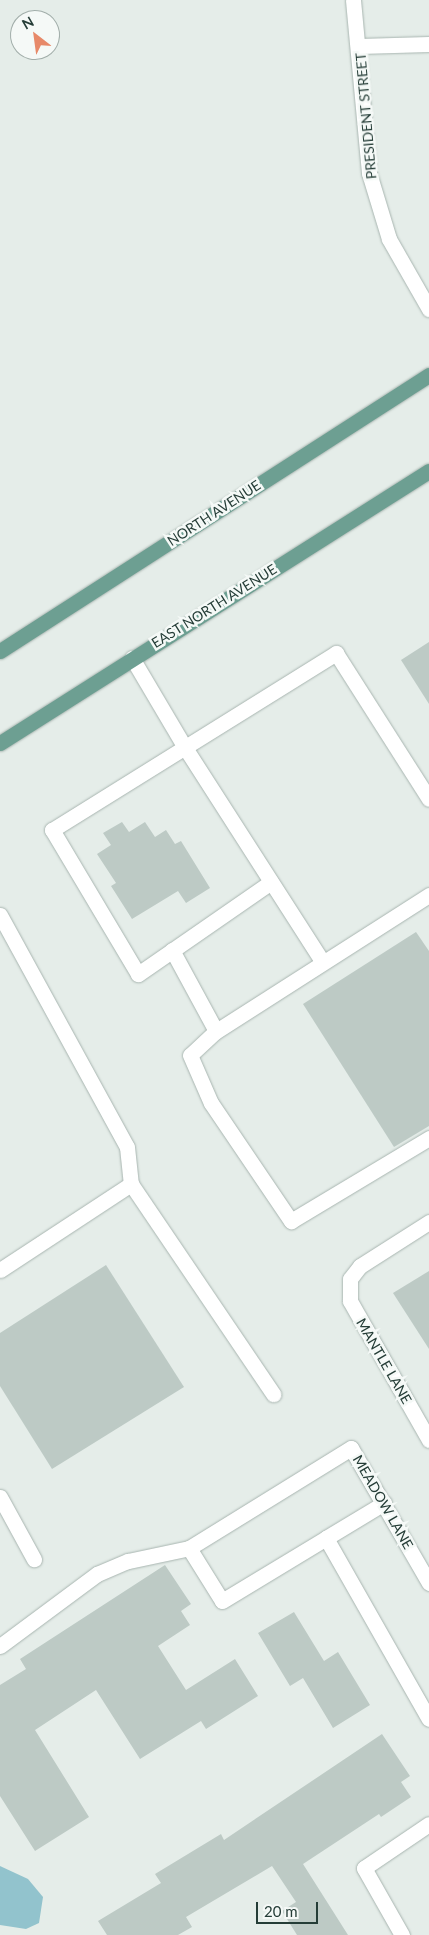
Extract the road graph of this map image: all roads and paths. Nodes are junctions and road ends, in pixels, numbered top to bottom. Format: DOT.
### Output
graph roads {
  1 [pos="353,0"];
  2 [pos="429,44"];
  3 [pos="359,46"];
  4 [pos="429,309"];
  5 [pos="429,375"];
  6 [pos="429,471"];
  7 [pos="0,651"];
  8 [pos="132,658"];
  9 [pos="0,743"];
  10 [pos="184,746"];
  11 [pos="429,798"];
  12 [pos="271,882"];
  13 [pos="429,895"];
  14 [pos="0,915"];
  15 [pos="172,950"];
  16 [pos="322,961"];
  17 [pos="216,1031"];
  18 [pos="429,1138"];
  19 [pos="131,1184"];
  20 [pos="429,1222"];
  21 [pos="0,1270"];
  22 [pos="273,1394"];
  23 [pos="429,1440"];
  24 [pos="0,1497"];
  25 [pos="384,1503"];
  26 [pos="326,1538"];
  27 [pos="189,1548"];
  28 [pos="34,1559"];
  29 [pos="429,1583"];
  30 [pos="0,1646"];
  31 [pos="429,1719"];
  32 [pos="429,1824"];
  33 [pos="402,1935"];
  1 -- 3 [label="street, PRESIDENT STREET"];
  2 -- 3 [label="street"];
  3 -- 4 [label="street, PRESIDENT STREET"];
  5 -- 7 [label="main road, NORTH AVENUE"];
  6 -- 8 [label="main road, EAST NORTH AVENUE"];
  8 -- 9 [label="main road, EAST NORTH AVENUE"];
  8 -- 10 [label="street"];
  10 -- 11 [label="street"];
  10 -- 12 [label="street"];
  10 -- 15 [label="street"];
  12 -- 15 [label="street"];
  12 -- 16 [label="street"];
  13 -- 16 [label="street"];
  14 -- 19 [label="street"];
  15 -- 17 [label="street"];
  16 -- 17 [label="street"];
  17 -- 18 [label="street"];
  19 -- 21 [label="street"];
  19 -- 22 [label="street"];
  20 -- 23 [label="street, MANTLE LANE"];
  24 -- 28 [label="street"];
  25 -- 26 [label="street"];
  25 -- 27 [label="street, MEADOW LANE"];
  25 -- 29 [label="street, MEADOW LANE"];
  26 -- 27 [label="street"];
  26 -- 31 [label="street"];
  27 -- 30 [label="street"];
  32 -- 33 [label="street"];
}
